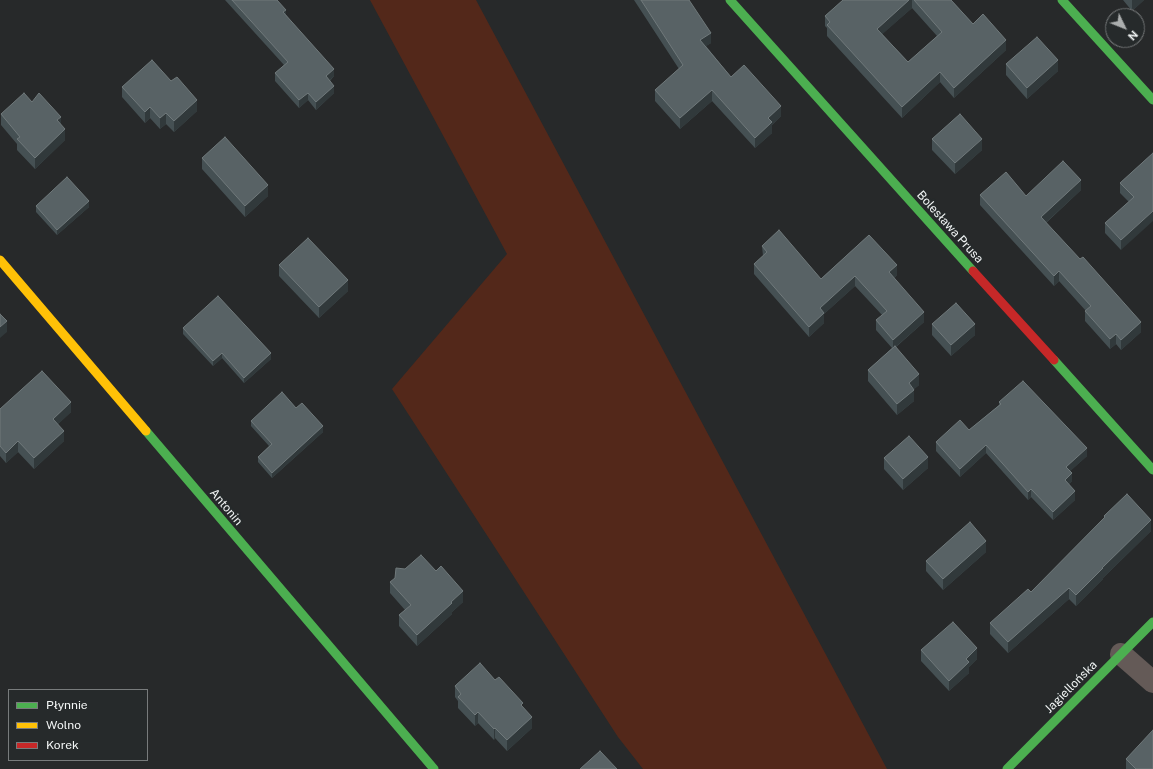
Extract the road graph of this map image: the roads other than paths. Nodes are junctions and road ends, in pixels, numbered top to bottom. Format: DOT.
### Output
graph roads {
  1 [pos="730,0"];
  2 [pos="1062,0"];
  3 [pos="1153,100"];
  4 [pos="0,260"];
  5 [pos="1153,470"];
  6 [pos="1153,622"];
  7 [pos="1121,654"];
  8 [pos="1153,682"];
  9 [pos="434,769"];
  10 [pos="1007,769"];
  1 -- 5 [label="street, Bolesława Prusa"];
  2 -- 3 [label="street"];
  4 -- 9 [label="street, Antonin"];
  6 -- 7 [label="street, Jagiellońska"];
  7 -- 8 [label="street"];
  7 -- 10 [label="street, Jagiellońska"];
}
